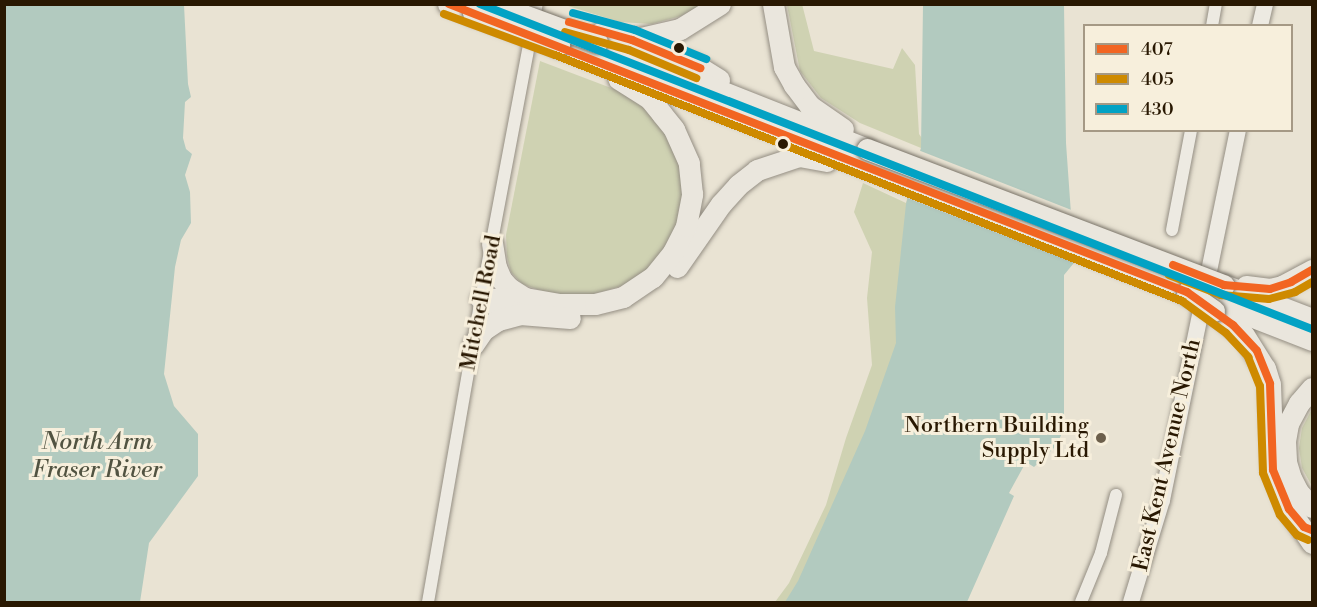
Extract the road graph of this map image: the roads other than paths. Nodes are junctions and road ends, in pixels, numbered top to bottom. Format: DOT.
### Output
graph roads {
  1 [pos="448,4"];
  2 [pos="494,4"];
  3 [pos="520,4"];
  4 [pos="537,4"];
  5 [pos="720,4"];
  6 [pos="773,4"];
  7 [pos="1216,4"];
  8 [pos="1264,4"];
  9 [pos="1212,24"];
  10 [pos="1260,24"];
  11 [pos="632,40"];
  12 [pos="594,50"];
  13 [pos="740,98"];
  14 [pos="1191,132"];
  15 [pos="1238,132"];
  16 [pos="858,154"];
  17 [pos="1172,230"];
  18 [pos="492,243"];
  19 [pos="1312,270"];
  20 [pos="481,299"];
  21 [pos="1218,300"];
  22 [pos="523,306"];
  23 [pos="1312,319"];
  24 [pos="1312,340"];
  25 [pos="473,345"];
  26 [pos="1312,388"];
  27 [pos="1116,495"];
  28 [pos="1312,507"];
  29 [pos="1310,533"];
  30 [pos="428,603"];
  31 [pos="1081,603"];
  32 [pos="1131,603"];
  1 -- 12 [label="highway, bridge"];
  2 -- 12 [label="highway, bridge"];
  3 -- 12 [label="highway"];
  4 -- 18 [label="street, Mitchell Road"];
  5 -- 11 [label="highway"];
  6 -- 16 [label="highway"];
  7 -- 9 [label="street"];
  8 -- 10 [label="street"];
  11 -- 12 [label="highway"];
  11 -- 13 [label="highway"];
  12 -- 13 [label="highway"];
  12 -- 16 [label="highway"];
  12 -- 22 [label="highway"];
  13 -- 16 [label="highway"];
  14 -- 17 [label="street"];
  15 -- 32 [label="street, East Kent Avenue North"];
  16 -- 21 [label="highway, bridge"];
  16 -- 21 [label="highway, bridge"];
  16 -- 22 [label="highway"];
  18 -- 20 [label="street, Mitchell Road"];
  18 -- 22 [label="highway"];
  19 -- 21 [label="highway"];
  20 -- 22 [label="highway"];
  20 -- 25 [label="street, Mitchell Road"];
  21 -- 23 [label="highway"];
  21 -- 24 [label="highway"];
  21 -- 29 [label="highway"];
  22 -- 25 [label="highway"];
  25 -- 30 [label="street, Mitchell Road"];
  26 -- 28 [label="highway"];
  27 -- 31 [label="street"];
}
